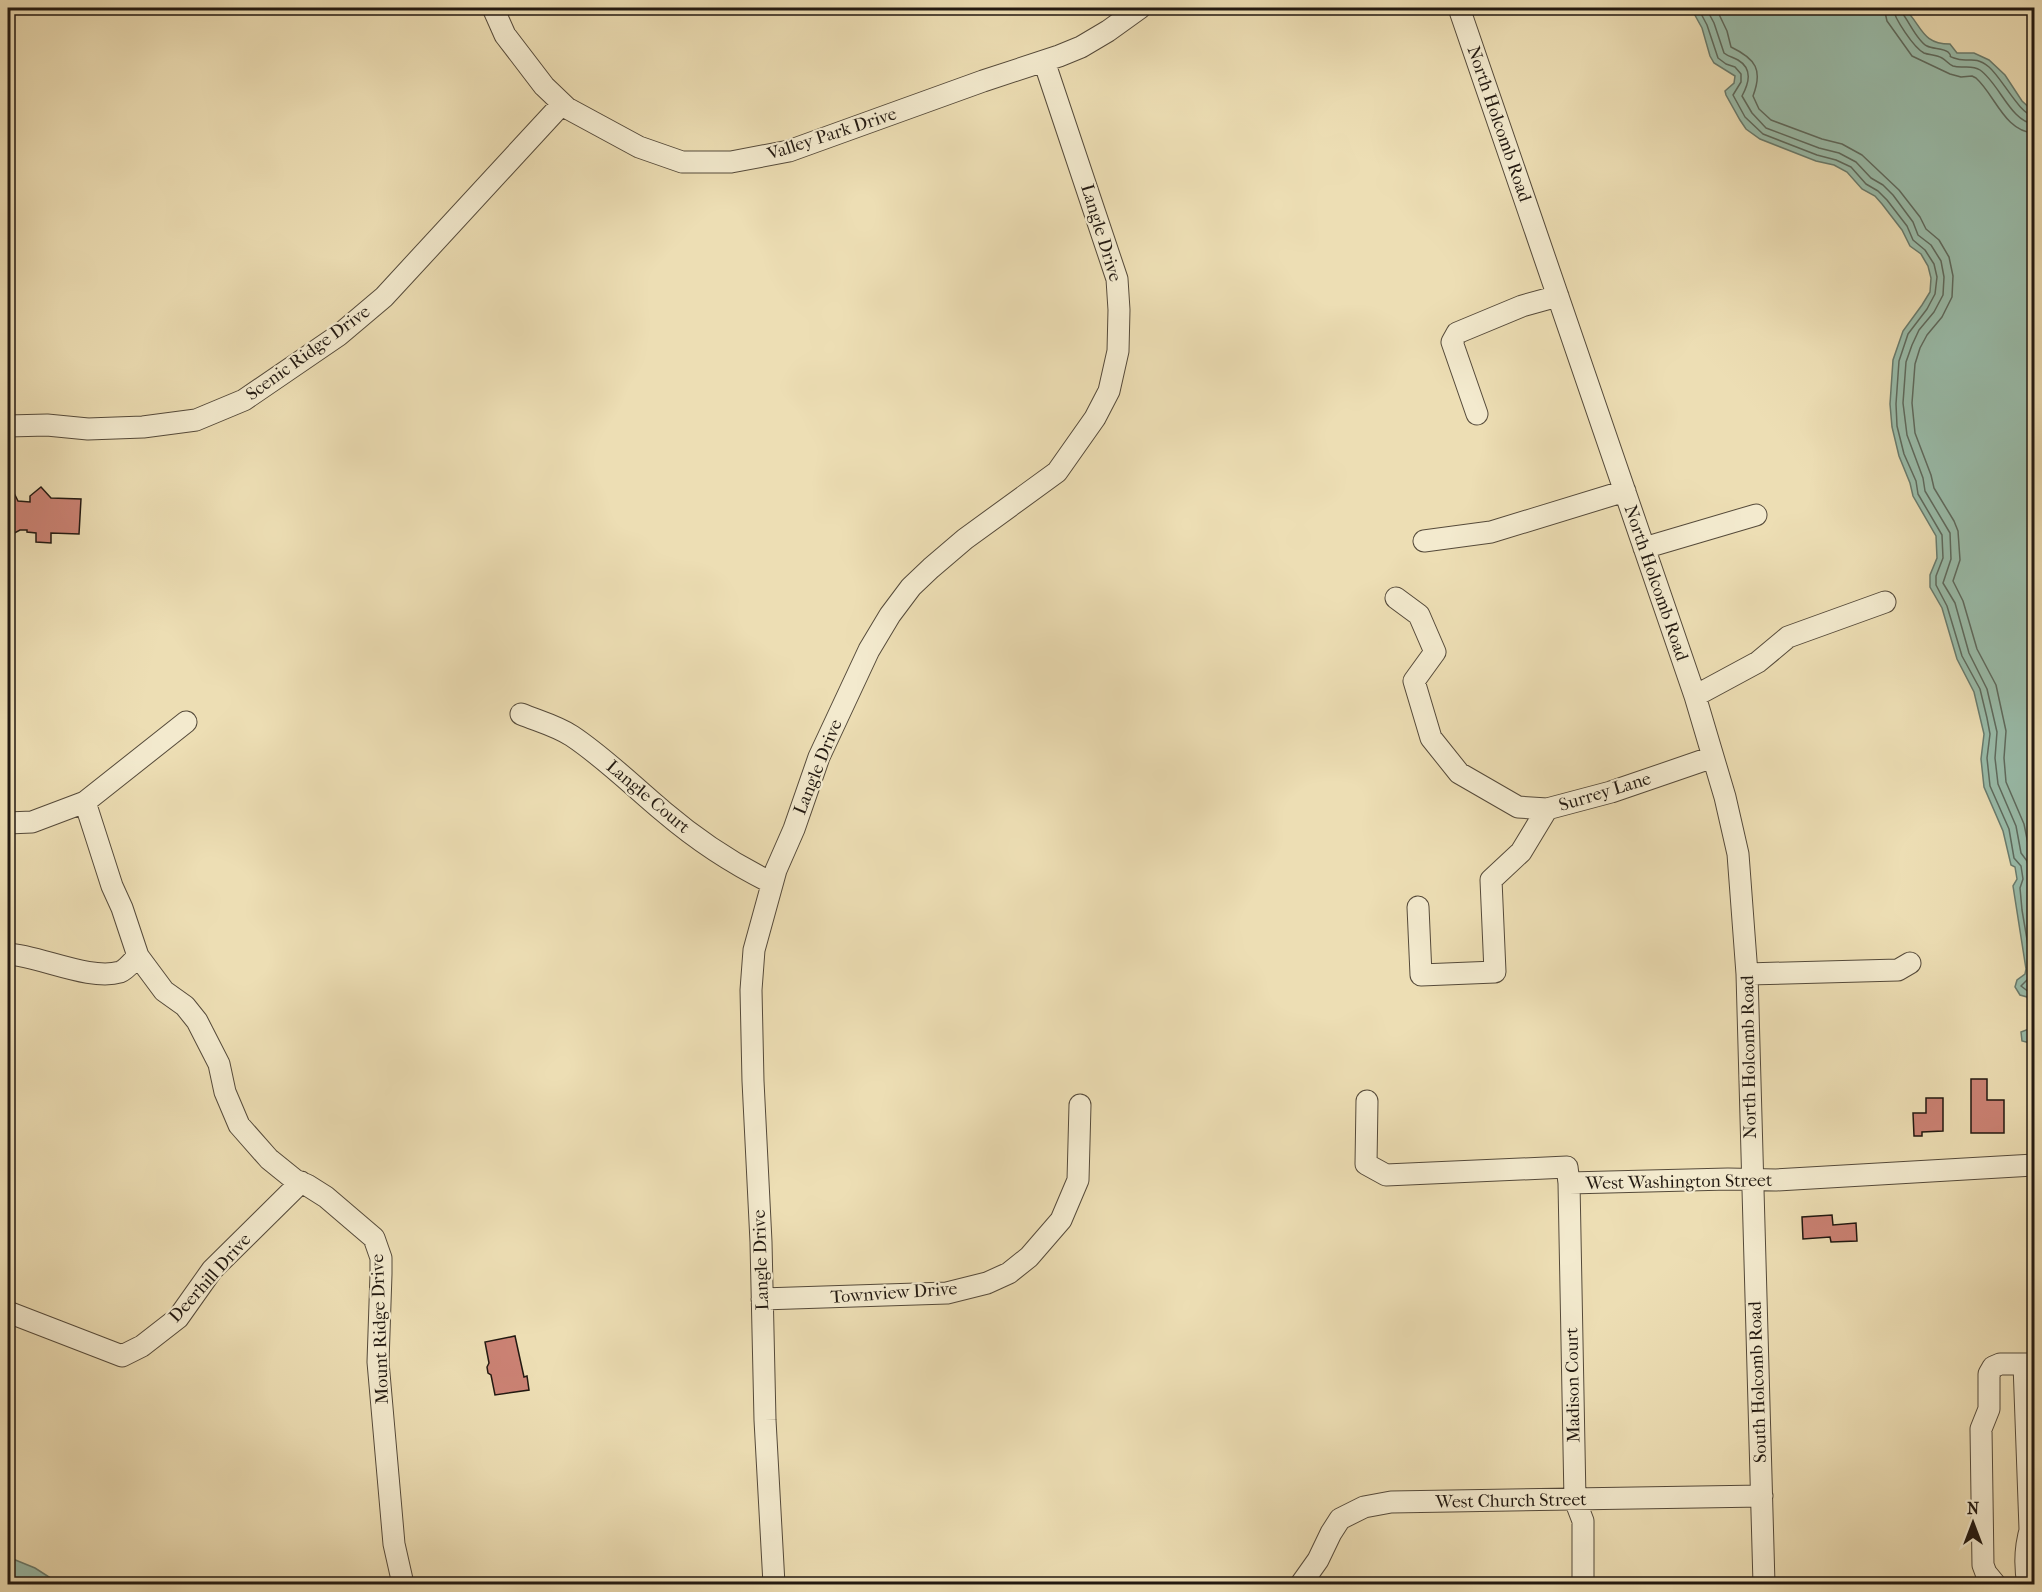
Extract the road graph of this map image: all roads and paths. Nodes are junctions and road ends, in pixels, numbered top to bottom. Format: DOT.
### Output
graph roads {
  1 [pos="493,8"];
  2 [pos="1140,8"];
  3 [pos="1459,8"];
  4 [pos="1044,61"];
  5 [pos="562,104"];
  6 [pos="1558,296"];
  7 [pos="1477,414"];
  8 [pos="8,426"];
  9 [pos="1624,491"];
  10 [pos="1756,515"];
  11 [pos="1424,541"];
  12 [pos="1644,548"];
  13 [pos="1396,598"];
  14 [pos="1885,602"];
  15 [pos="1695,696"];
  16 [pos="521,714"];
  17 [pos="186,722"];
  18 [pos="1713,757"];
  19 [pos="85,802"];
  20 [pos="1547,809"];
  21 [pos="8,823"];
  22 [pos="772,883"];
  23 [pos="1418,907"];
  24 [pos="8,954"];
  25 [pos="138,956"];
  26 [pos="1910,963"];
  27 [pos="1748,974"];
  28 [pos="1367,1101"];
  29 [pos="1080,1105"];
  30 [pos="2034,1165"];
  31 [pos="1752,1180"];
  32 [pos="301,1182"];
  33 [pos="1569,1183"];
  34 [pos="762,1299"];
  35 [pos="8,1312"];
  36 [pos="2029,1364"];
  37 [pos="1762,1496"];
  38 [pos="1575,1500"];
  39 [pos="2032,1524"];
  40 [pos="403,1584"];
  41 [pos="774,1584"];
  42 [pos="1301,1584"];
  43 [pos="1583,1584"];
  44 [pos="1764,1584"];
  45 [pos="1995,1584"];
  46 [pos="2028,1584"];
  1 -- 5 [label="street, Valley Park Drive"];
  2 -- 4 [label="street, Valley Park Drive"];
  3 -- 6 [label="street, North Holcomb Road"];
  4 -- 5 [label="street, Valley Park Drive"];
  4 -- 22 [label="street, Langle Drive"];
  5 -- 8 [label="street, Scenic Ridge Drive"];
  6 -- 7 [label="street"];
  6 -- 9 [label="street, North Holcomb Road"];
  9 -- 11 [label="street"];
  9 -- 12 [label="street, North Holcomb Road"];
  10 -- 12 [label="street"];
  12 -- 15 [label="street, North Holcomb Road"];
  13 -- 20 [label="street, Surrey Lane"];
  14 -- 15 [label="street"];
  15 -- 18 [label="street, North Holcomb Road"];
  16 -- 22 [label="street, Langle Court"];
  17 -- 19 [label="street"];
  18 -- 20 [label="street, Surrey Lane"];
  18 -- 27 [label="street, North Holcomb Road"];
  19 -- 21 [label="street"];
  19 -- 25 [label="street"];
  20 -- 23 [label="street"];
  22 -- 34 [label="street, Langle Drive"];
  24 -- 25 [label="street"];
  25 -- 32 [label="street, Mount Ridge Drive"];
  26 -- 27 [label="street"];
  27 -- 31 [label="street, North Holcomb Road"];
  28 -- 33 [label="street, West Washington Street"];
  29 -- 34 [label="street, Townview Drive"];
  30 -- 31 [label="street, West Washington Street"];
  31 -- 33 [label="street, West Washington Street"];
  31 -- 37 [label="street, South Holcomb Road"];
  32 -- 35 [label="street, Deerhill Drive"];
  32 -- 40 [label="street, Mount Ridge Drive"];
  33 -- 38 [label="street, Madison Court"];
  34 -- 41 [label="street, Langle Drive"];
  36 -- 39 [label="street"];
  36 -- 45 [label="street"];
  37 -- 38 [label="street, West Church Street"];
  37 -- 44 [label="street, South Holcomb Road"];
  38 -- 42 [label="street, West Church Street"];
  38 -- 43 [label="street, Madison Court"];
  39 -- 46 [label="street"];
}
